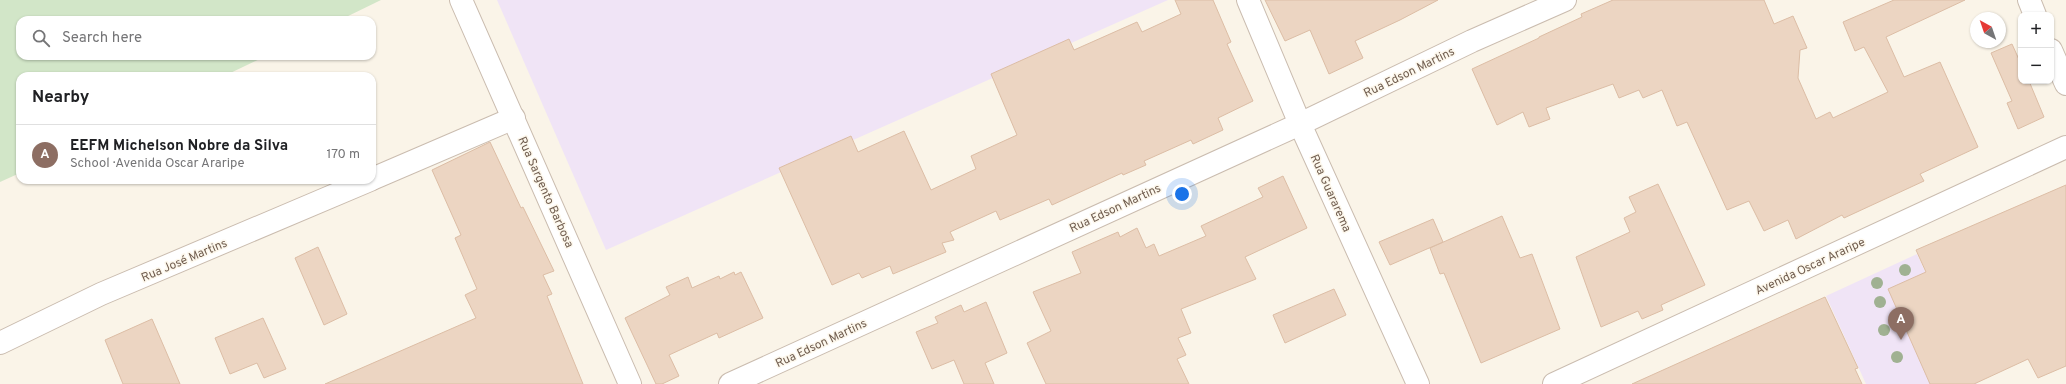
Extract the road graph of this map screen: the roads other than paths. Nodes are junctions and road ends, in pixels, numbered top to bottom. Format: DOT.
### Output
graph roads {
  1 [pos="461,0"];
  2 [pos="1248,0"];
  3 [pos="1565,0"];
  4 [pos="2029,0"];
  5 [pos="2034,12"];
  6 [pos="2054,57"];
  7 [pos="2066,84"];
  8 [pos="514,118"];
  9 [pos="1300,124"];
  10 [pos="2066,147"];
  11 [pos="376,178"];
  12 [pos="362,184"];
  13 [pos="0,343"];
  14 [pos="630,384"];
  15 [pos="730,384"];
  16 [pos="1418,384"];
  17 [pos="1554,384"];
  1 -- 8 [label="street, Rua Sargento Barbosa"];
  2 -- 9 [label="street, Rua Guararema"];
  3 -- 9 [label="street, Rua Edson Martins"];
  4 -- 5 [label="street"];
  6 -- 7 [label="street"];
  8 -- 11 [label="street, Rua José Martins"];
  8 -- 14 [label="street, Rua Sargento Barbosa"];
  9 -- 15 [label="street, Rua Edson Martins"];
  9 -- 16 [label="street, Rua Guararema"];
  10 -- 17 [label="street, Avenida Oscar Araripe"];
  12 -- 13 [label="street, Rua José Martins"];
}
